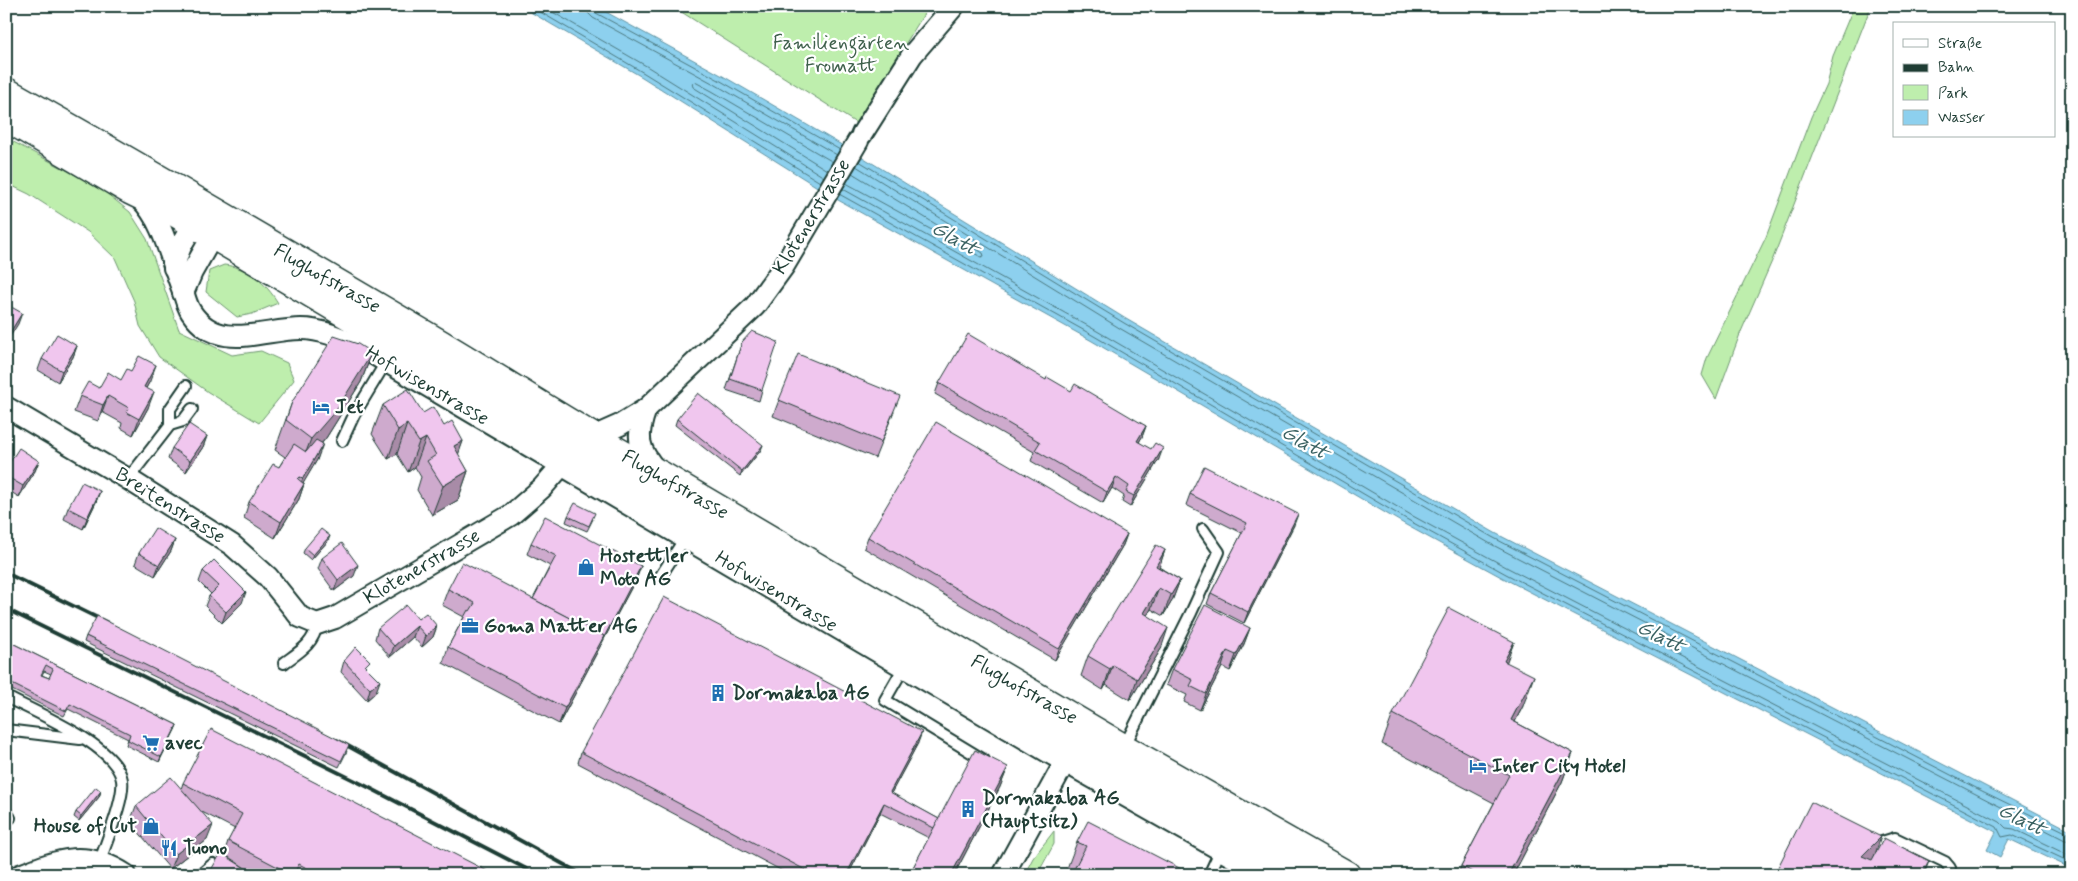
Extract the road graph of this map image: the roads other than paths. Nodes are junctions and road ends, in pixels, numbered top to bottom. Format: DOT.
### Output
graph roads {
  1 [pos="954,6"];
  2 [pos="6,92"];
  3 [pos="6,117"];
  4 [pos="130,190"];
  5 [pos="207,224"];
  6 [pos="174,268"];
  7 [pos="183,293"];
  8 [pos="386,362"];
  9 [pos="186,386"];
  10 [pos="6,407"];
  11 [pos="192,409"];
  12 [pos="646,409"];
  13 [pos="170,425"];
  14 [pos="593,437"];
  15 [pos="342,440"];
  16 [pos="562,465"];
  17 [pos="662,476"];
  18 [pos="128,479"];
  19 [pos="1203,529"];
  20 [pos="685,538"];
  21 [pos="660,577"];
  22 [pos="317,624"];
  23 [pos="284,663"];
  24 [pos="904,667"];
  25 [pos="6,697"];
  26 [pos="6,730"];
  27 [pos="83,739"];
  28 [pos="1123,748"];
  29 [pos="1065,762"];
  30 [pos="994,766"];
  31 [pos="1221,850"];
  32 [pos="100,861"];
  33 [pos="1250,871"];
  34 [pos="20,875"];
  35 [pos="126,875"];
  36 [pos="200,875"];
  37 [pos="231,875"];
  38 [pos="1003,875"];
  39 [pos="1209,875"];
  40 [pos="1302,875"];
  41 [pos="1346,875"];
  42 [pos="1884,875"];
  43 [pos="1948,875"];
  1 -- 12 [label="street, Klotenerstrasse"];
  2 -- 5 [label="main road, Flughofstrasse"];
  3 -- 4 [label="main road, Flughofstrasse"];
  4 -- 5 [label="main road, Flughofstrasse"];
  4 -- 6 [label="street, Hofwisenstrasse"];
  5 -- 6 [label="street"];
  5 -- 7 [label="street"];
  5 -- 14 [label="main road, Flughofstrasse"];
  5 -- 40 [label="main road, Flughofstrasse"];
  6 -- 7 [label="street, Hofwisenstrasse"];
  7 -- 8 [label="street, Hofwisenstrasse"];
  8 -- 15 [label="lane"];
  8 -- 16 [label="street, Hofwisenstrasse"];
  9 -- 13 [label="lane"];
  10 -- 18 [label="street, Breitenstrasse"];
  11 -- 13 [label="lane"];
  12 -- 14 [label="street, Klotenerstrasse"];
  12 -- 17 [label="street"];
  13 -- 18 [label="lane"];
  14 -- 17 [label="main road, Flughofstrasse"];
  16 -- 20 [label="street, Hofwisenstrasse"];
  16 -- 22 [label="street, Klotenerstrasse"];
  17 -- 28 [label="main road, Flughofstrasse"];
  18 -- 22 [label="street, Breitenstrasse"];
  19 -- 28 [label="lane"];
  20 -- 21 [label="lane"];
  20 -- 24 [label="street, Hofwisenstrasse"];
  22 -- 23 [label="lane"];
  24 -- 29 [label="street, Hofwisenstrasse"];
  24 -- 30 [label="lane"];
  25 -- 27 [label="lane"];
  26 -- 27 [label="lane"];
  27 -- 32 [label="lane"];
  28 -- 41 [label="main road, Flughofstrasse"];
  29 -- 31 [label="street, Hofwisenstrasse"];
  29 -- 38 [label="street"];
  31 -- 33 [label="street, Hofwisenstrasse"];
  31 -- 39 [label="lane"];
  32 -- 34 [label="street"];
  32 -- 35 [label="street"];
  36 -- 37 [label="lane"];
  42 -- 43 [label="lane"];
}
